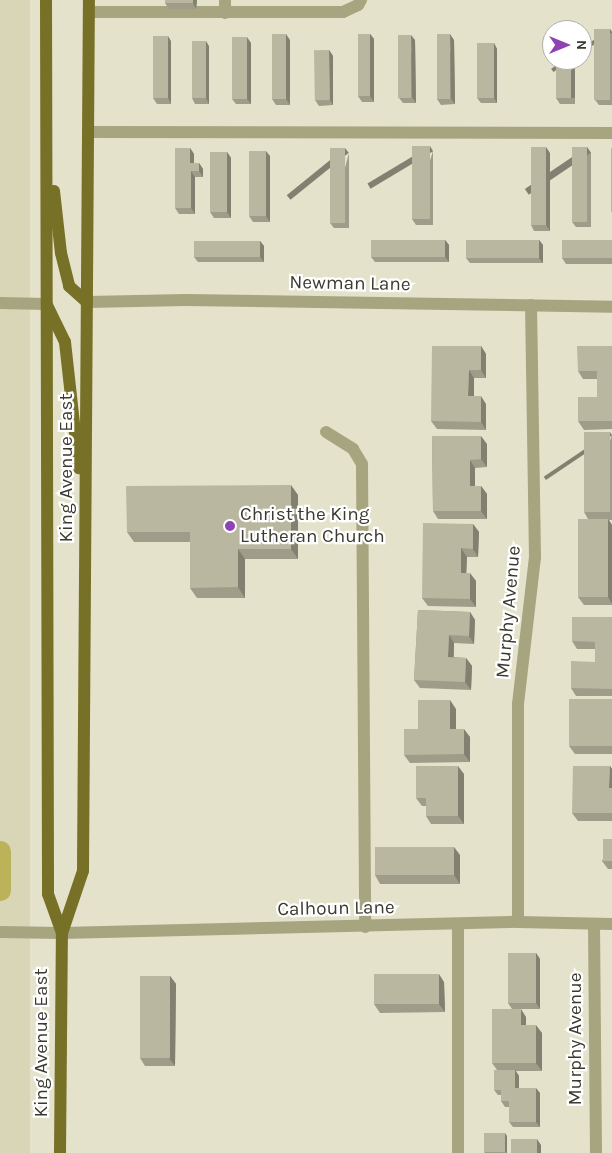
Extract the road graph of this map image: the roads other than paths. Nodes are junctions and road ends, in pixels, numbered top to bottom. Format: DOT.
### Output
graph roads {
  1 [pos="46,0"];
  2 [pos="361,0"];
  3 [pos="89,6"];
  4 [pos="132,6"];
  5 [pos="225,6"];
  6 [pos="48,126"];
  7 [pos="90,132"];
  8 [pos="612,134"];
  9 [pos="87,302"];
  10 [pos="0,303"];
  11 [pos="46,304"];
  12 [pos="531,305"];
  13 [pos="612,307"];
  14 [pos="326,432"];
  15 [pos="86,522"];
  16 [pos="518,922"];
  17 [pos="458,924"];
  18 [pos="594,924"];
  19 [pos="612,924"];
  20 [pos="365,927"];
  21 [pos="0,932"];
  22 [pos="62,933"];
  23 [pos="60,1153"];
  24 [pos="458,1153"];
  25 [pos="596,1153"];
  1 -- 6 [label="main road, King Avenue East"];
  2 -- 5 [label="street"];
  3 -- 4 [label="street"];
  3 -- 7 [label="main road, King Avenue East"];
  4 -- 5 [label="street"];
  6 -- 9 [label="main road"];
  6 -- 11 [label="main road, King Avenue East"];
  7 -- 8 [label="street"];
  7 -- 9 [label="main road, King Avenue East"];
  9 -- 12 [label="street, Newman Lane"];
  9 -- 15 [label="main road, King Avenue East"];
  10 -- 11 [label="street"];
  11 -- 15 [label="main road"];
  11 -- 22 [label="main road, King Avenue East"];
  12 -- 13 [label="street, Newman Lane"];
  12 -- 16 [label="street, Murphy Avenue"];
  14 -- 20 [label="street"];
  15 -- 22 [label="main road, King Avenue East"];
  16 -- 17 [label="street, Calhoun Lane"];
  16 -- 18 [label="street, Calhoun Lane"];
  17 -- 20 [label="street, Calhoun Lane"];
  17 -- 24 [label="street"];
  18 -- 19 [label="street, Calhoun Lane"];
  18 -- 25 [label="street, Murphy Avenue"];
  20 -- 22 [label="street, Calhoun Lane"];
  21 -- 22 [label="street, Calhoun Lane"];
  22 -- 23 [label="main road, King Avenue East"];
}
